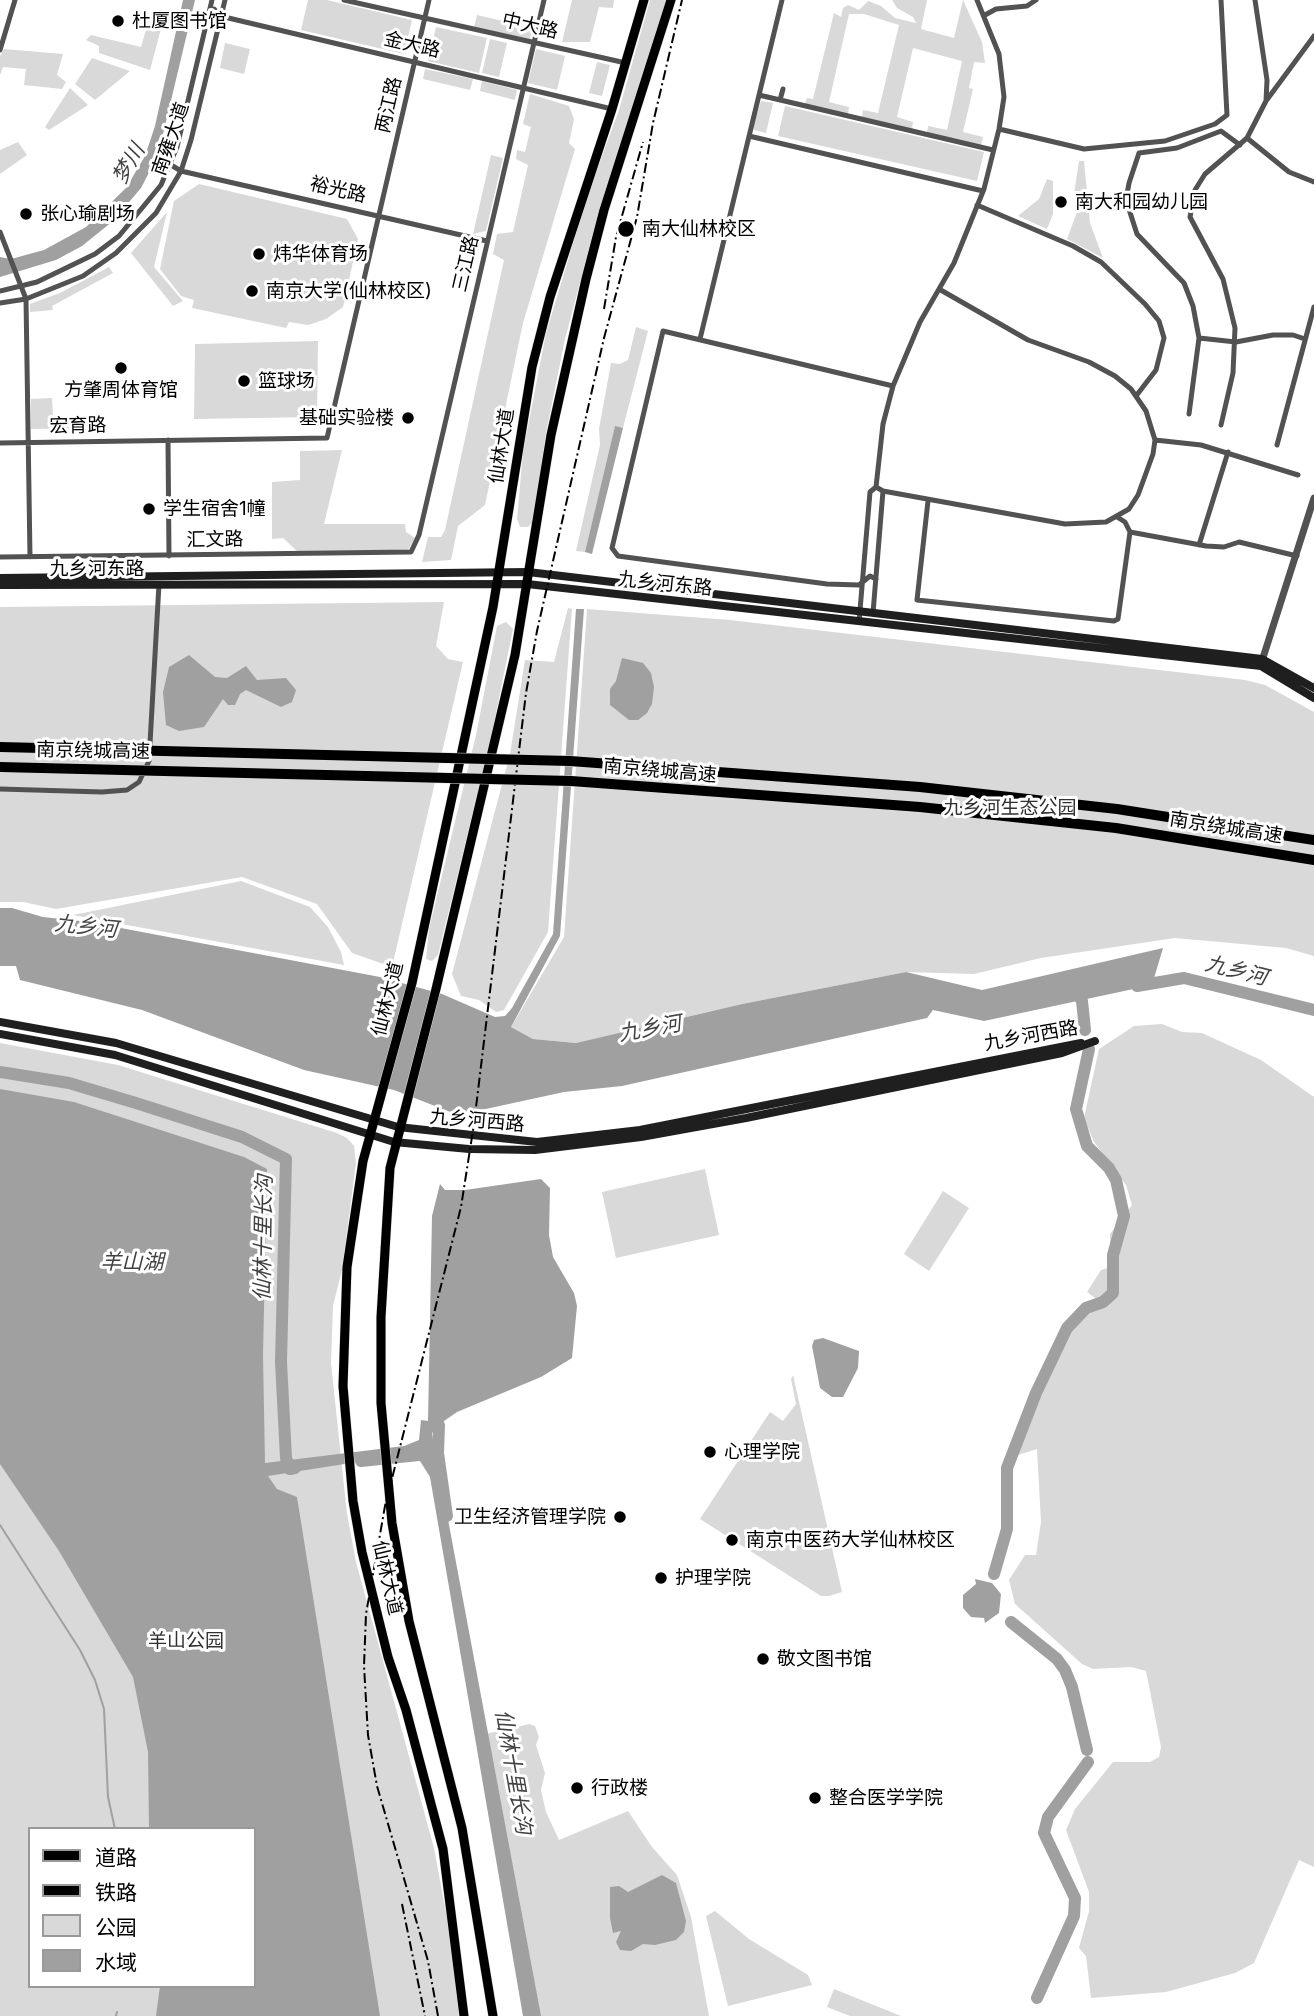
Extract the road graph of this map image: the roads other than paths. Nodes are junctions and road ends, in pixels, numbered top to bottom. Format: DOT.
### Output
graph roads {
  1 [pos="15,0"];
  2 [pos="212,0"];
  3 [pos="225,0"];
  4 [pos="345,0"];
  5 [pos="429,0"];
  6 [pos="544,0"];
  7 [pos="644,0"];
  8 [pos="671,0"];
  9 [pos="782,0"];
  10 [pos="977,0"];
  11 [pos="1036,0"];
  12 [pos="1221,0"];
  13 [pos="1255,0"];
  14 [pos="209,12"];
  15 [pos="985,15"];
  16 [pos="220,16"];
  17 [pos="425,18"];
  18 [pos="1314,36"];
  19 [pos="534,43"];
  20 [pos="0,50"];
  21 [pos="415,62"];
  22 [pos="626,63"];
  23 [pos="524,88"];
  24 [pos="783,89"];
  25 [pos="759,95"];
  26 [pos="780,100"];
  27 [pos="1266,101"];
  28 [pos="853,108"];
  29 [pos="612,109"];
  30 [pos="851,117"];
  31 [pos="917,122"];
  32 [pos="999,129"];
  33 [pos="915,132"];
  34 [pos="749,136"];
  35 [pos="1247,138"];
  36 [pos="1240,145"];
  37 [pos="993,150"];
  38 [pos="171,165"];
  39 [pos="181,171"];
  40 [pos="1314,182"];
  41 [pos="983,191"];
  42 [pos="977,205"];
  43 [pos="380,216"];
  44 [pos="0,232"];
  45 [pos="487,241"];
  46 [pos="108,244"];
  47 [pos="116,253"];
  48 [pos="22,285"];
  49 [pos="939,289"];
  50 [pos="0,291"];
  51 [pos="26,299"];
  52 [pos="0,303"];
  53 [pos="1314,307"];
  54 [pos="1199,338"];
  55 [pos="700,339"];
  56 [pos="1305,339"];
  57 [pos="1236,342"];
  58 [pos="893,386"];
  59 [pos="1136,396"];
  60 [pos="1189,414"];
  61 [pos="1221,425"];
  62 [pos="168,440"];
  63 [pos="185,440"];
  64 [pos="1155,440"];
  65 [pos="27,442"];
  66 [pos="0,443"];
  67 [pos="1277,445"];
  68 [pos="1228,452"];
  69 [pos="1298,475"];
  70 [pos="876,487"];
  71 [pos="883,491"];
  72 [pos="1314,498"];
  73 [pos="928,501"];
  74 [pos="1117,517"];
  75 [pos="1129,533"];
  76 [pos="419,535"];
  77 [pos="1199,545"];
  78 [pos="169,556"];
  79 [pos="1298,556"];
  80 [pos="0,557"];
  81 [pos="30,557"];
  82 [pos="499,572"];
  83 [pos="528,572"];
  84 [pos="0,578"];
  85 [pos="876,579"];
  86 [pos="497,583"];
  87 [pos="864,583"];
  88 [pos="159,584"];
  89 [pos="527,584"];
  90 [pos="0,585"];
  91 [pos="860,611"];
  92 [pos="873,613"];
  93 [pos="859,622"];
  94 [pos="872,623"];
  95 [pos="1261,663"];
  96 [pos="1314,688"];
  97 [pos="1314,698"];
  98 [pos="0,747"];
  99 [pos="0,767"];
  100 [pos="0,789"];
  101 [pos="1314,841"];
  102 [pos="1314,860"];
  103 [pos="0,1022"];
  104 [pos="0,1034"];
  105 [pos="374,1120"];
  106 [pos="398,1127"];
  107 [pos="370,1135"];
  108 [pos="394,1142"];
  109 [pos="464,2016"];
  110 [pos="493,2016"];
  1 -- 20 [label="street"];
  2 -- 14 [label="street, 南雍大道"];
  3 -- 16 [label="street, 南雍大道"];
  4 -- 17 [label="street, 中大路"];
  5 -- 17 [label="street, 两江路"];
  6 -- 19 [label="street, 三江路"];
  7 -- 22 [label="main road, 仙林大道"];
  8 -- 83 [label="main road, 仙林大道"];
  9 -- 25 [label="street"];
  10 -- 15 [label="street"];
  11 -- 15 [label="street"];
  12 -- 32 [label="street"];
  13 -- 27 [label="street"];
  14 -- 16 [label="street, 金大路"];
  14 -- 38 [label="street, 南雍大道"];
  15 -- 32 [label="street"];
  16 -- 21 [label="street, 金大路"];
  16 -- 39 [label="street, 南雍大道"];
  17 -- 19 [label="street, 中大路"];
  17 -- 21 [label="street, 两江路"];
  18 -- 27 [label="street"];
  19 -- 22 [label="street, 中大路"];
  19 -- 23 [label="street, 三江路"];
  21 -- 23 [label="street, 金大路"];
  21 -- 43 [label="street, 两江路"];
  22 -- 29 [label="main road, 仙林大道"];
  23 -- 29 [label="street, 金大路"];
  23 -- 45 [label="street, 三江路"];
  24 -- 26 [label="street"];
  25 -- 26 [label="street"];
  25 -- 34 [label="street"];
  26 -- 30 [label="street"];
  27 -- 35 [label="street"];
  28 -- 30 [label="street"];
  29 -- 82 [label="main road, 仙林大道"];
  30 -- 33 [label="street"];
  31 -- 33 [label="street"];
  32 -- 37 [label="street"];
  33 -- 37 [label="street"];
  34 -- 41 [label="street"];
  34 -- 55 [label="street"];
  35 -- 36 [label="street"];
  35 -- 40 [label="street"];
  36 -- 54 [label="street"];
  36 -- 57 [label="street"];
  37 -- 41 [label="street"];
  38 -- 39 [label="street, 裕光路"];
  38 -- 46 [label="street, 南雍大道"];
  39 -- 43 [label="street, 裕光路"];
  39 -- 47 [label="street, 南雍大道"];
  41 -- 42 [label="street"];
  42 -- 49 [label="street"];
  42 -- 59 [label="street"];
  43 -- 45 [label="street, 裕光路"];
  43 -- 63 [label="street, 两江路"];
  44 -- 48 [label="street"];
  45 -- 76 [label="street, 三江路"];
  46 -- 47 [label="street"];
  46 -- 48 [label="street, 南雍大道"];
  47 -- 51 [label="street, 南雍大道"];
  48 -- 50 [label="street, 南雍大道"];
  48 -- 51 [label="street"];
  49 -- 58 [label="street"];
  49 -- 59 [label="street"];
  51 -- 52 [label="street, 南雍大道"];
  51 -- 65 [label="street"];
  53 -- 56 [label="street"];
  54 -- 57 [label="street"];
  54 -- 60 [label="street"];
  55 -- 58 [label="street"];
  55 -- 87 [label="street"];
  56 -- 57 [label="street"];
  56 -- 67 [label="street"];
  57 -- 61 [label="street"];
  58 -- 70 [label="street"];
  59 -- 64 [label="street"];
  62 -- 63 [label="street, 宏育路"];
  62 -- 65 [label="street, 宏育路"];
  62 -- 78 [label="street"];
  64 -- 68 [label="street"];
  64 -- 74 [label="street"];
  65 -- 66 [label="street, 宏育路"];
  65 -- 81 [label="street"];
  68 -- 69 [label="street"];
  68 -- 77 [label="street"];
  70 -- 71 [label="street"];
  70 -- 87 [label="street"];
  71 -- 73 [label="street"];
  71 -- 85 [label="street"];
  72 -- 79 [label="street"];
  73 -- 74 [label="street"];
  73 -- 75 [label="street"];
  74 -- 75 [label="street"];
  75 -- 77 [label="street"];
  76 -- 78 [label="street, 汇文路"];
  77 -- 79 [label="street"];
  78 -- 81 [label="street, 汇文路"];
  79 -- 95 [label="street"];
  80 -- 81 [label="street, 汇文路"];
  82 -- 83 [label="main road, 九乡河东路"];
  82 -- 84 [label="main road, 九乡河东路"];
  82 -- 86 [label="main road, 仙林大道"];
  83 -- 89 [label="main road, 仙林大道"];
  83 -- 91 [label="main road, 九乡河东路"];
  85 -- 87 [label="street"];
  85 -- 92 [label="street"];
  86 -- 88 [label="main road, 九乡河东路"];
  86 -- 89 [label="main road, 九乡河东路"];
  86 -- 105 [label="main road, 仙林大道"];
  87 -- 91 [label="street"];
  88 -- 90 [label="main road, 九乡河东路"];
  88 -- 100 [label="street"];
  89 -- 93 [label="main road, 九乡河东路"];
  89 -- 106 [label="main road, 仙林大道"];
  91 -- 92 [label="main road, 九乡河东路"];
  91 -- 93 [label="street"];
  92 -- 94 [label="street"];
  92 -- 95 [label="main road, 九乡河东路"];
  93 -- 94 [label="main road, 九乡河东路"];
  94 -- 95 [label="main road, 九乡河东路"];
  95 -- 96 [label="main road, 九乡河东路"];
  95 -- 97 [label="main road, 九乡河东路"];
  98 -- 101 [label="highway, 南京绕城高速, bridge"];
  99 -- 102 [label="highway, 南京绕城高速, bridge"];
  103 -- 105 [label="main road, 九乡河西路"];
  104 -- 107 [label="main road, 九乡河西路"];
  105 -- 106 [label="main road, 九乡河西路"];
  105 -- 107 [label="main road, 仙林大道"];
  106 -- 108 [label="main road, 仙林大道"];
  106 -- 108 [label="main road, 九乡河西路"];
  107 -- 108 [label="main road, 九乡河西路"];
  107 -- 109 [label="main road, 仙林大道"];
  108 -- 110 [label="main road, 仙林大道"];
}
